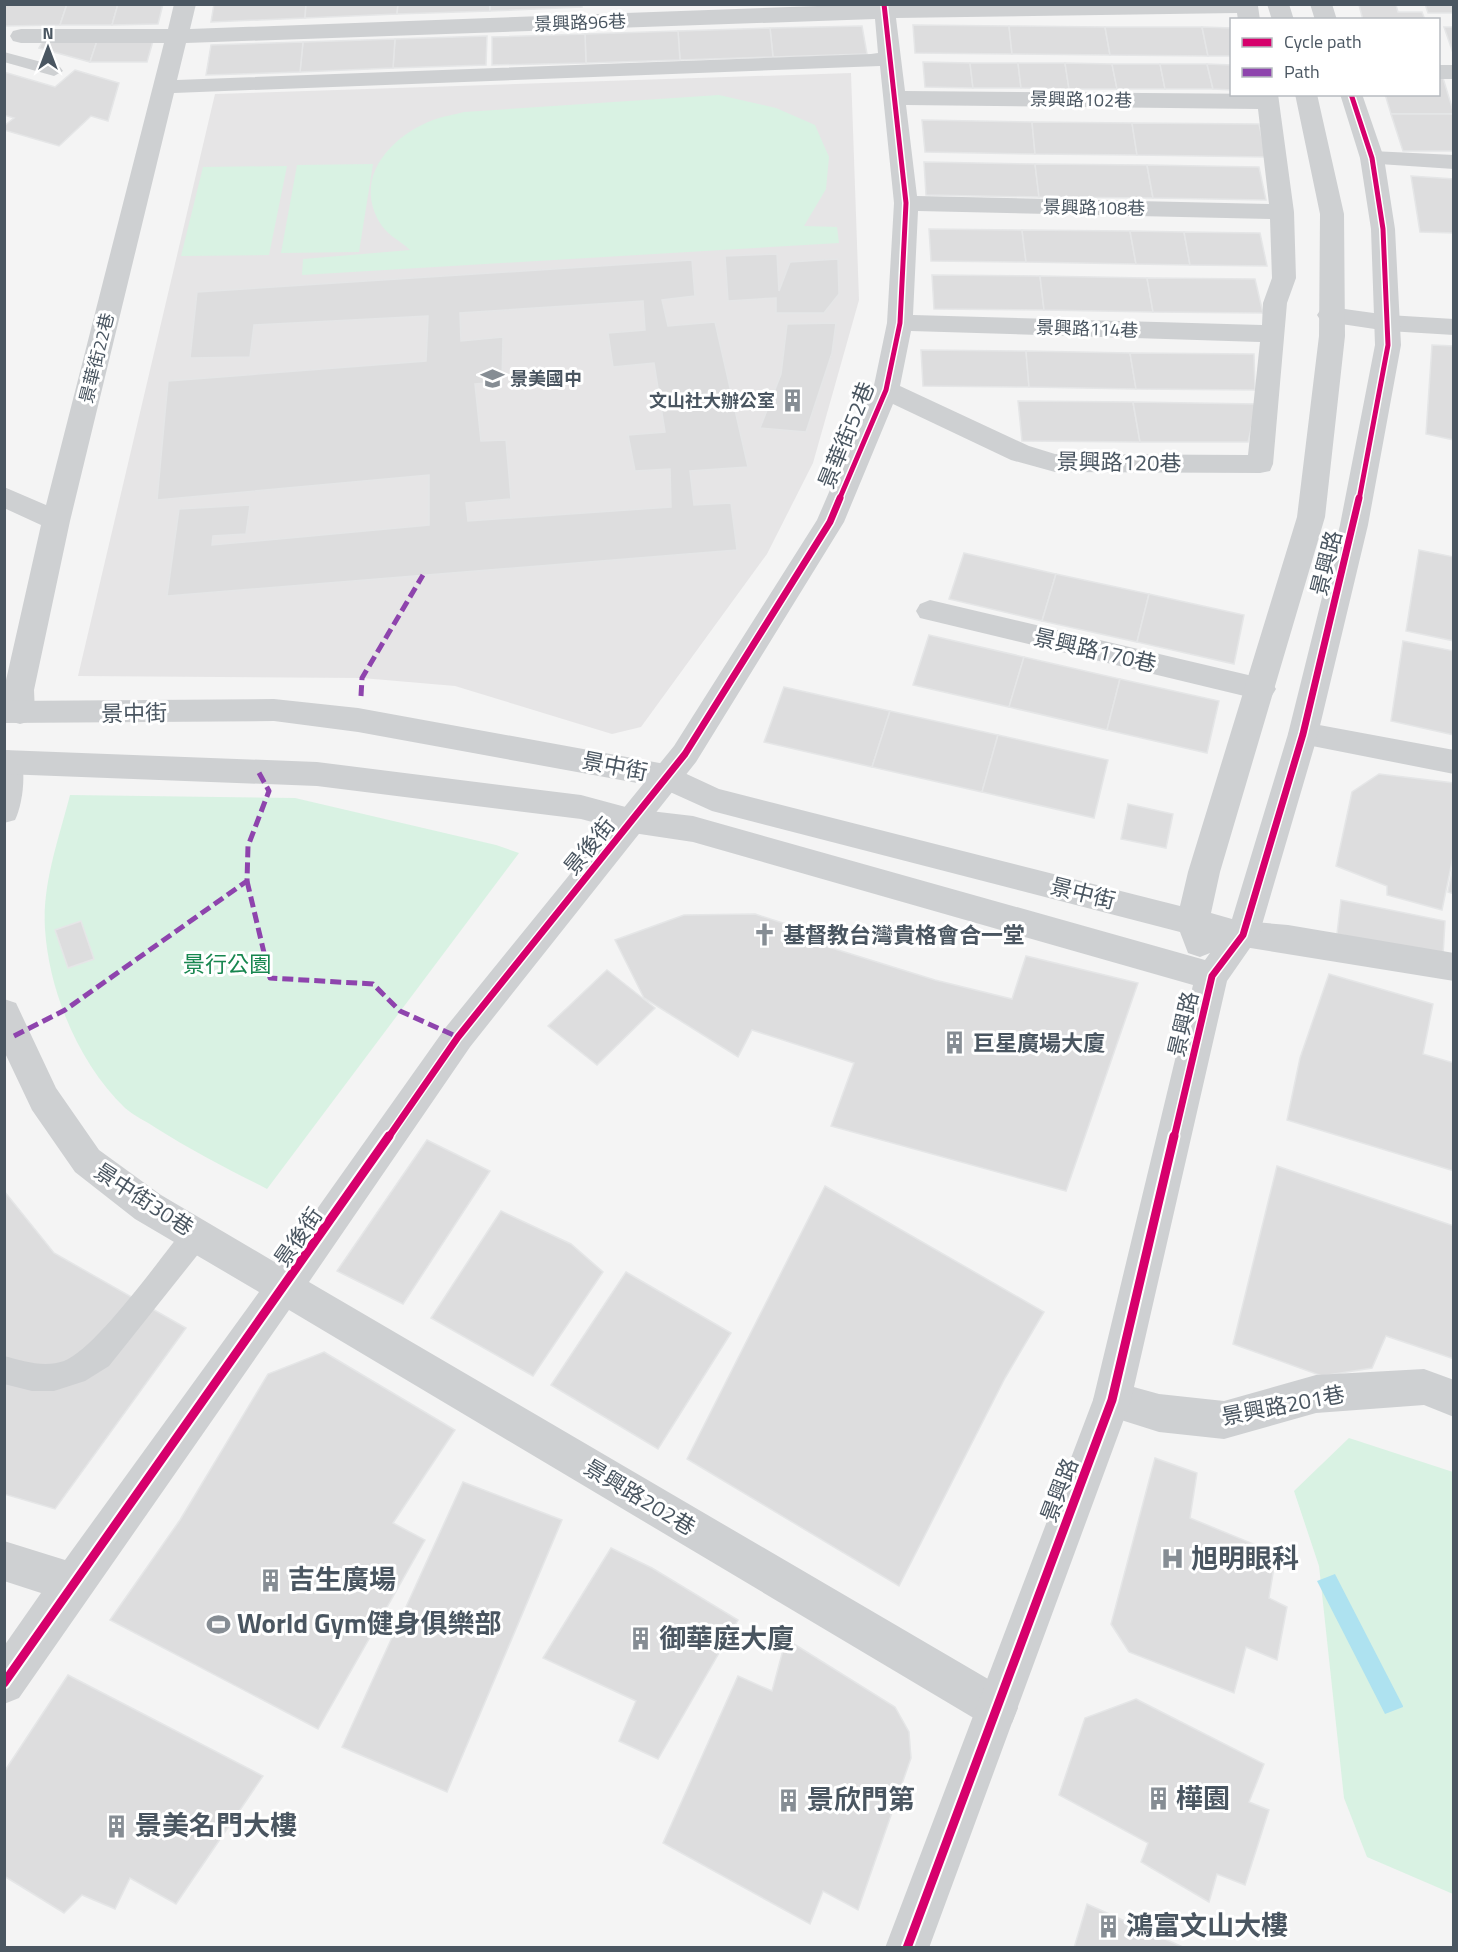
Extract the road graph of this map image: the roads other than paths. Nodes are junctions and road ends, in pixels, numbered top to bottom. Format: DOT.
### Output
graph roads {
  1 [pos="185,4"];
  2 [pos="884,8"];
  3 [pos="1248,13"];
  4 [pos="177,35"];
  5 [pos="21,36"];
  6 [pos="4,57"];
  7 [pos="889,58"];
  8 [pos="54,71"];
  9 [pos="166,87"];
  10 [pos="1306,96"];
  11 [pos="1352,96"];
  12 [pos="895,98"];
  13 [pos="1268,98"];
  14 [pos="1371,158"];
  15 [pos="1454,162"];
  16 [pos="906,204"];
  17 [pos="1282,212"];
  18 [pos="1330,315"];
  19 [pos="900,323"];
  20 [pos="1388,323"];
  21 [pos="1454,327"];
  22 [pos="1275,334"];
  23 [pos="886,390"];
  24 [pos="4,496"];
  25 [pos="56,521"];
  26 [pos="930,611"];
  27 [pos="16,648"];
  28 [pos="1261,689"];
  29 [pos="12,712"];
  30 [pos="1303,734"];
  31 [pos="6,762"];
  32 [pos="1454,762"];
  33 [pos="665,776"];
  34 [pos="4,811"];
  35 [pos="633,821"];
  36 [pos="1193,921"];
  37 [pos="1243,935"];
  38 [pos="1454,967"];
  39 [pos="1212,976"];
  40 [pos="4,1013"];
  41 [pos="197,1234"];
  42 [pos="284,1286"];
  43 [pos="4,1370"];
  44 [pos="1454,1399"];
  45 [pos="1112,1400"];
  46 [pos="4,1562"];
  47 [pos="73,1583"];
  48 [pos="4,1683"];
  49 [pos="996,1708"];
  50 [pos="907,1947"];
  1 -- 4 [label="street, 景華街22巷"];
  2 -- 3 [label="street, 景興路96巷"];
  2 -- 4 [label="street, 景興路96巷"];
  2 -- 7 [label="street, 景華街52巷"];
  4 -- 5 [label="street, 景興路96巷"];
  4 -- 9 [label="street, 景華街22巷"];
  6 -- 8 [label="lane"];
  7 -- 9 [label="street"];
  7 -- 12 [label="street, 景華街52巷"];
  9 -- 25 [label="street, 景華街22巷"];
  10 -- 18 [label="street, 景興路"];
  11 -- 14 [label="street, 景興路"];
  12 -- 13 [label="street, 景興路102巷"];
  12 -- 16 [label="street, 景華街52巷"];
  13 -- 17 [label="street"];
  14 -- 15 [label="street"];
  14 -- 20 [label="street, 景興路"];
  16 -- 17 [label="street, 景興路108巷"];
  16 -- 19 [label="street, 景華街52巷"];
  17 -- 22 [label="street"];
  18 -- 20 [label="street"];
  18 -- 28 [label="street, 景興路"];
  19 -- 22 [label="street, 景興路114巷"];
  19 -- 23 [label="street, 景華街52巷"];
  20 -- 21 [label="street"];
  20 -- 30 [label="street, 景興路"];
  22 -- 23 [label="street, 景興路120巷"];
  23 -- 33 [label="street, 景華街52巷"];
  24 -- 25 [label="street"];
  25 -- 27 [label="street, 景華街22巷"];
  26 -- 28 [label="street, 景興路170巷"];
  27 -- 29 [label="street, 景華街22巷"];
  28 -- 36 [label="street, 景興路"];
  29 -- 33 [label="street, 景中街"];
  30 -- 32 [label="street"];
  30 -- 37 [label="street, 景興路"];
  31 -- 34 [label="street"];
  31 -- 35 [label="street, 景中街"];
  33 -- 35 [label="street, 景華街52巷"];
  33 -- 36 [label="street, 景中街"];
  35 -- 39 [label="street, 景中街"];
  35 -- 42 [label="street, 景後街"];
  36 -- 37 [label="street, 景中街"];
  36 -- 39 [label="street, 景興路"];
  37 -- 38 [label="street"];
  37 -- 39 [label="street, 景興路"];
  39 -- 45 [label="street, 景興路"];
  40 -- 41 [label="street, 景中街30巷"];
  41 -- 42 [label="street, 景中街30巷"];
  41 -- 43 [label="lane"];
  42 -- 47 [label="street, 景後街"];
  42 -- 49 [label="street, 景興路202巷"];
  44 -- 45 [label="street, 景興路201巷"];
  45 -- 49 [label="street, 景興路"];
  46 -- 47 [label="street"];
  47 -- 48 [label="street, 景後街"];
  49 -- 50 [label="street, 景興路"];
}
